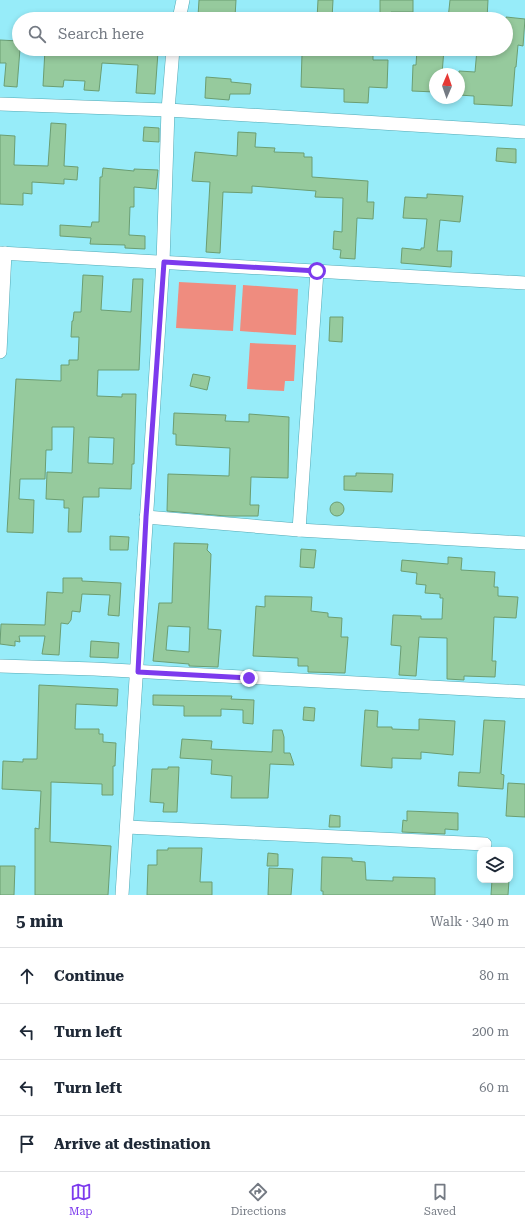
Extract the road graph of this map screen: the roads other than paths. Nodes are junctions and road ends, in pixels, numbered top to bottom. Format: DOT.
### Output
graph roads {
  1 [pos="183,0"];
  2 [pos="180,12"];
  3 [pos="172,56"];
  4 [pos="0,104"];
  5 [pos="168,110"];
  6 [pos="525,132"];
  7 [pos="3,253"];
  8 [pos="164,262"];
  9 [pos="317,271"];
  10 [pos="525,283"];
  11 [pos="0,352"];
  12 [pos="146,517"];
  13 [pos="299,530"];
  14 [pos="525,543"];
  15 [pos="0,666"];
  16 [pos="138,672"];
  17 [pos="525,692"];
  18 [pos="127,827"];
  19 [pos="485,844"];
  20 [pos="122,895"];
  1 -- 2 [label="street"];
  3 -- 5 [label="street"];
  4 -- 5 [label="street"];
  5 -- 6 [label="street"];
  5 -- 8 [label="street"];
  7 -- 8 [label="street"];
  7 -- 11 [label="street"];
  8 -- 9 [label="street"];
  8 -- 12 [label="street"];
  9 -- 10 [label="street"];
  9 -- 13 [label="street"];
  12 -- 13 [label="street"];
  12 -- 16 [label="street"];
  13 -- 14 [label="street"];
  15 -- 16 [label="street"];
  16 -- 17 [label="street"];
  16 -- 18 [label="street"];
  18 -- 19 [label="street"];
  18 -- 20 [label="street"];
}
